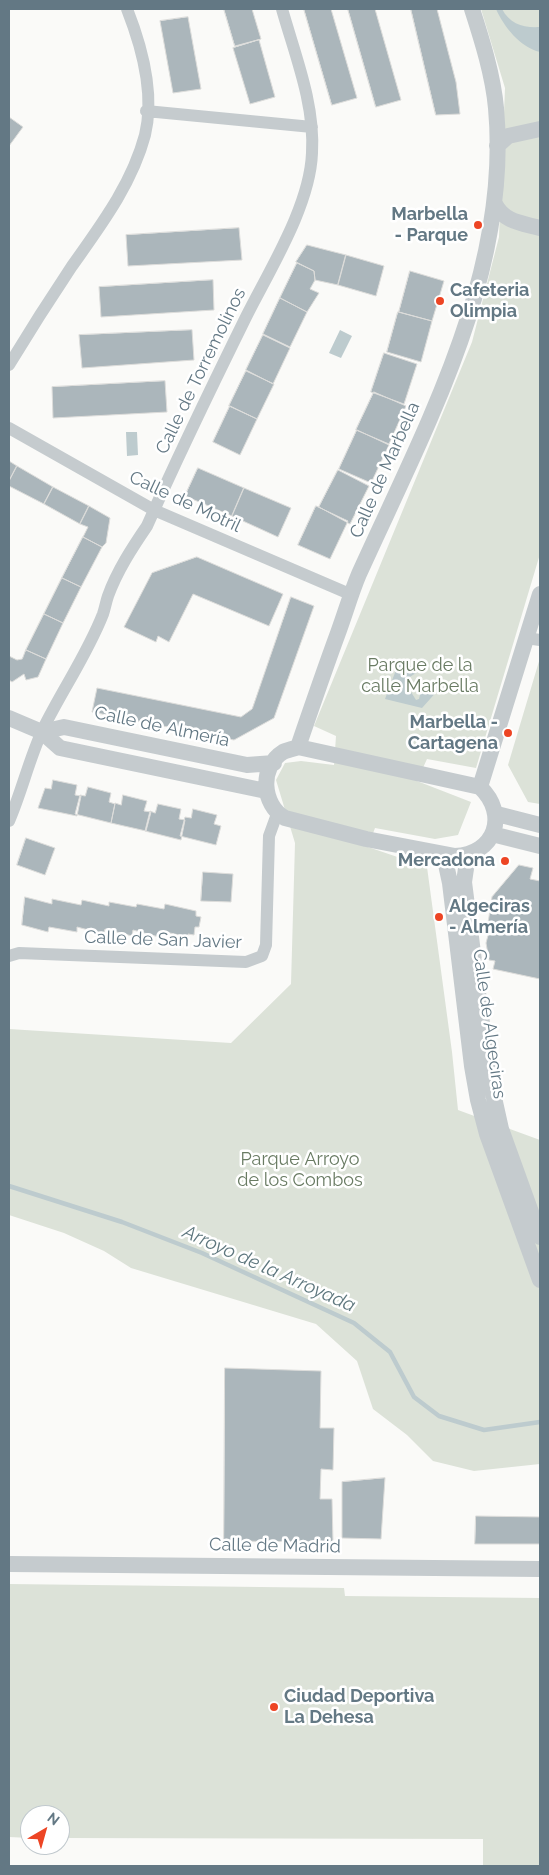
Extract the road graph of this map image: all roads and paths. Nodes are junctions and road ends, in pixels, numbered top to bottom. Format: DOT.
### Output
graph roads {
  1 [pos="127,9"];
  2 [pos="282,9"];
  3 [pos="472,9"];
  4 [pos="146,111"];
  5 [pos="312,127"];
  6 [pos="540,129"];
  7 [pos="497,146"];
  8 [pos="495,204"];
  9 [pos="540,228"];
  10 [pos="9,365"];
  11 [pos="9,428"];
  12 [pos="154,510"];
  13 [pos="540,594"];
  14 [pos="352,595"];
  15 [pos="533,639"];
  16 [pos="9,718"];
  17 [pos="42,732"];
  18 [pos="298,748"];
  19 [pos="274,763"];
  20 [pos="480,787"];
  21 [pos="266,791"];
  22 [pos="278,814"];
  23 [pos="497,814"];
  24 [pos="9,821"];
  25 [pos="540,825"];
  26 [pos="492,834"];
  27 [pos="540,846"];
  28 [pos="444,855"];
  29 [pos="468,855"];
  30 [pos="9,956"];
  31 [pos="486,1097"];
  32 [pos="540,1237"];
  33 [pos="540,1280"];
  34 [pos="9,1564"];
  35 [pos="540,1569"];
  1 -- 4 [label="street"];
  2 -- 5 [label="street, Calle de Torremolinos"];
  3 -- 7 [label="street, Calle de Marbella"];
  4 -- 5 [label="street"];
  4 -- 10 [label="street"];
  5 -- 12 [label="street, Calle de Torremolinos"];
  6 -- 7 [label="street"];
  7 -- 8 [label="street, Calle de Marbella"];
  8 -- 9 [label="street"];
  8 -- 14 [label="street, Calle de Marbella"];
  11 -- 12 [label="street, Calle de Motril"];
  12 -- 14 [label="street, Calle de Motril"];
  12 -- 17 [label="street, Calle de Torremolinos"];
  13 -- 15 [label="street"];
  14 -- 18 [label="street, Calle de Marbella"];
  15 -- 20 [label="street"];
  16 -- 17 [label="street"];
  17 -- 19 [label="street, Calle de Almería"];
  17 -- 21 [label="street"];
  17 -- 24 [label="street, Calle de Torremolinos"];
  18 -- 19 [label="street"];
  18 -- 20 [label="street"];
  19 -- 21 [label="street"];
  20 -- 23 [label="street"];
  21 -- 22 [label="street"];
  22 -- 28 [label="street"];
  22 -- 30 [label="street, Calle de San Javier"];
  23 -- 25 [label="street"];
  23 -- 26 [label="street"];
  26 -- 27 [label="street"];
  26 -- 29 [label="street"];
  28 -- 29 [label="street"];
  28 -- 31 [label="street, Calle de Algeciras"];
  29 -- 31 [label="street, Calle de Algeciras"];
  31 -- 32 [label="street, Calle de Algeciras"];
  31 -- 33 [label="street, Calle de Algeciras"];
  34 -- 35 [label="street, Calle de Madrid"];
}
